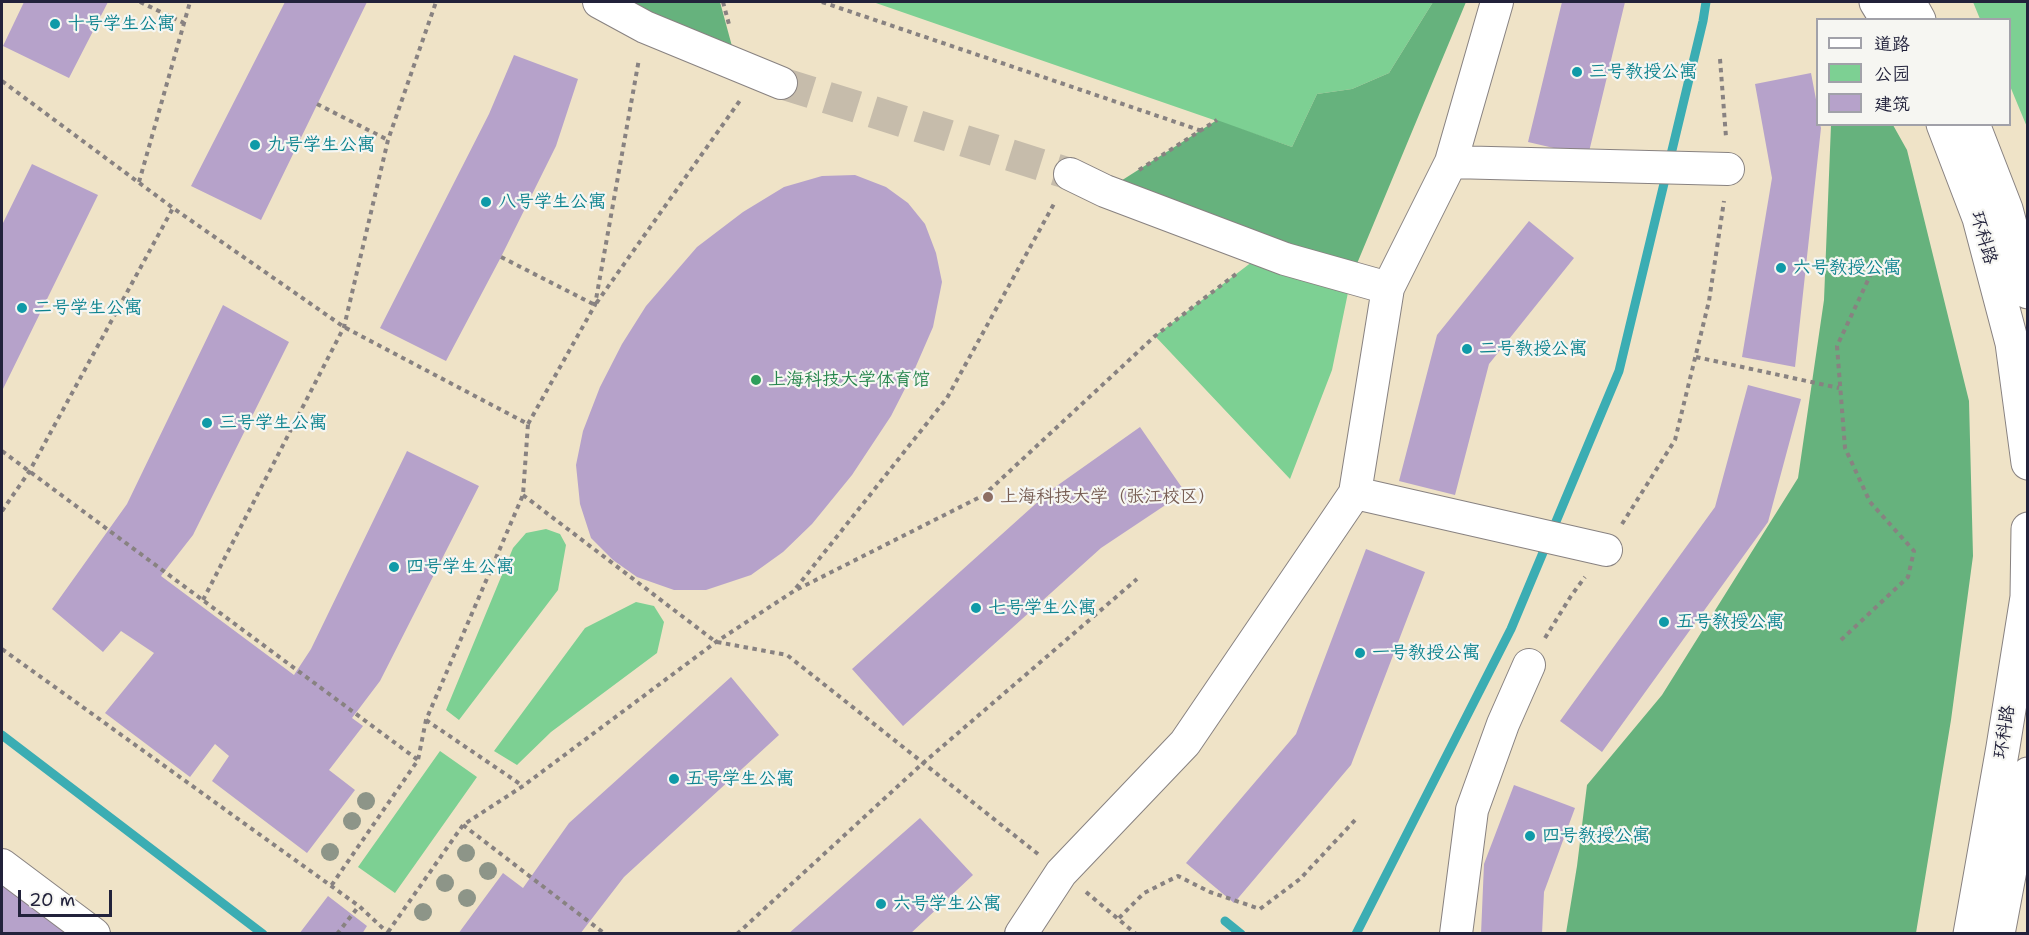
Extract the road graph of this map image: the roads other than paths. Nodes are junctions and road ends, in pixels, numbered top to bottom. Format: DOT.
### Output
graph roads {
  1 [pos="599,2"];
  2 [pos="1497,2"];
  3 [pos="1876,2"];
  4 [pos="1909,2"];
  5 [pos="1886,18"];
  6 [pos="1918,18"];
  7 [pos="770,79"];
  8 [pos="1944,126"];
  9 [pos="1974,126"];
  10 [pos="1451,162"];
  11 [pos="1728,169"];
  12 [pos="1070,174"];
  13 [pos="1388,288"];
  14 [pos="2028,292"];
  15 [pos="2028,463"];
  16 [pos="1355,493"];
  17 [pos="2028,529"];
  18 [pos="1606,550"];
  19 [pos="1529,664"];
  20 [pos="2028,774"];
  21 [pos="2,865"];
  22 [pos="94,933"];
  23 [pos="1021,933"];
  24 [pos="1456,933"];
  25 [pos="1970,933"];
  26 [pos="1998,933"];
  1 -- 7 [label="street"];
  2 -- 10 [label="street"];
  3 -- 5 [label="street"];
  4 -- 6 [label="street"];
  8 -- 15 [label="street, 环科路"];
  9 -- 14 [label="street, 环科路"];
  10 -- 11 [label="street"];
  10 -- 13 [label="street"];
  12 -- 13 [label="street"];
  13 -- 16 [label="street"];
  16 -- 18 [label="street"];
  16 -- 23 [label="street"];
  17 -- 25 [label="street, 环科路"];
  19 -- 24 [label="street"];
  20 -- 26 [label="street, 环科路"];
  21 -- 22 [label="street"];
}
